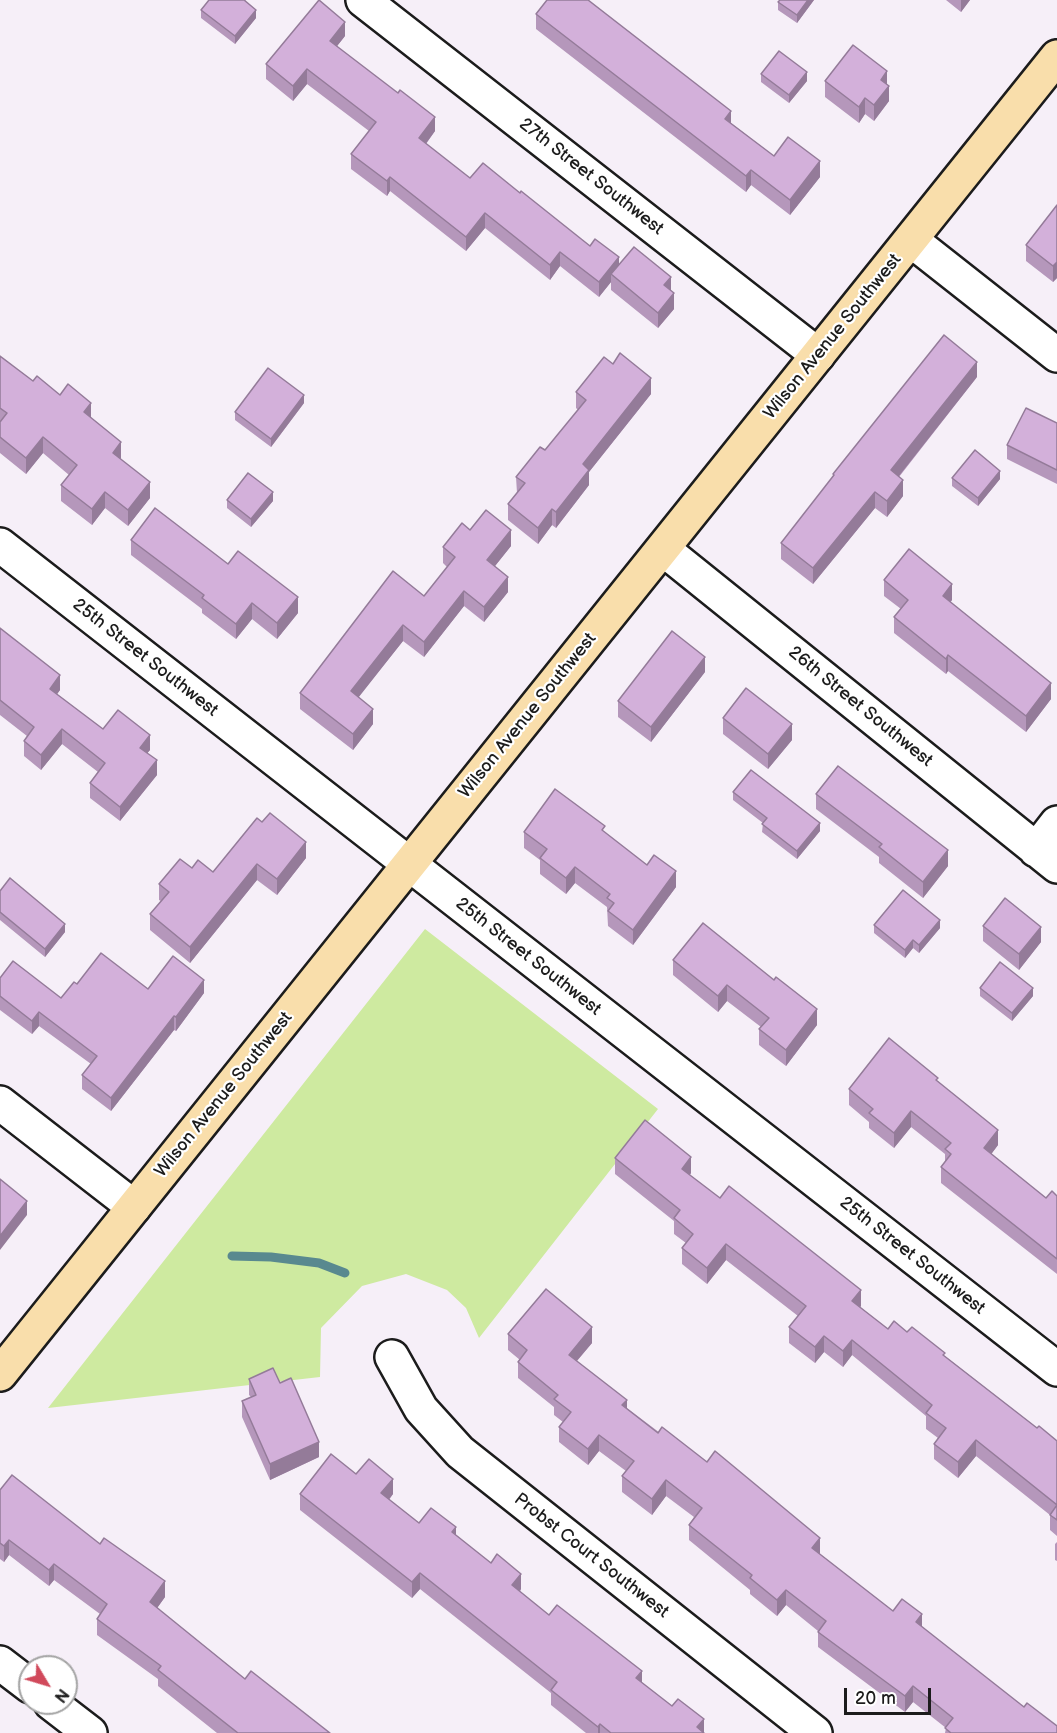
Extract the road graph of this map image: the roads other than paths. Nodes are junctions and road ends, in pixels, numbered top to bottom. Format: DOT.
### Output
graph roads {
  1 [pos="363,0"];
  2 [pos="1057,57"];
  3 [pos="911,240"];
  4 [pos="818,355"];
  5 [pos="1057,355"];
  6 [pos="0,545"];
  7 [pos="663,549"];
  8 [pos="1057,823"];
  9 [pos="1047,858"];
  10 [pos="409,864"];
  11 [pos="0,1103"];
  12 [pos="134,1207"];
  13 [pos="392,1357"];
  14 [pos="1057,1369"];
  15 [pos="0,1374"];
  16 [pos="0,1663"];
  17 [pos="18,1677"];
  18 [pos="67,1715"];
  19 [pos="90,1733"];
  20 [pos="815,1733"];
  1 -- 4 [label="street, 27th Street Southwest"];
  2 -- 3 [label="main road, Wilson Avenue Southwest"];
  3 -- 4 [label="main road, Wilson Avenue Southwest"];
  3 -- 5 [label="street"];
  4 -- 7 [label="main road, Wilson Avenue Southwest"];
  6 -- 10 [label="street, 25th Street Southwest"];
  7 -- 9 [label="street, 26th Street Southwest"];
  7 -- 10 [label="main road, Wilson Avenue Southwest"];
  8 -- 9 [label="street"];
  10 -- 12 [label="main road, Wilson Avenue Southwest"];
  10 -- 14 [label="street, 25th Street Southwest"];
  11 -- 12 [label="street"];
  12 -- 15 [label="main road, Wilson Avenue Southwest"];
  13 -- 20 [label="street, Probst Court Southwest"];
  16 -- 17 [label="street"];
  18 -- 19 [label="street"];
}
